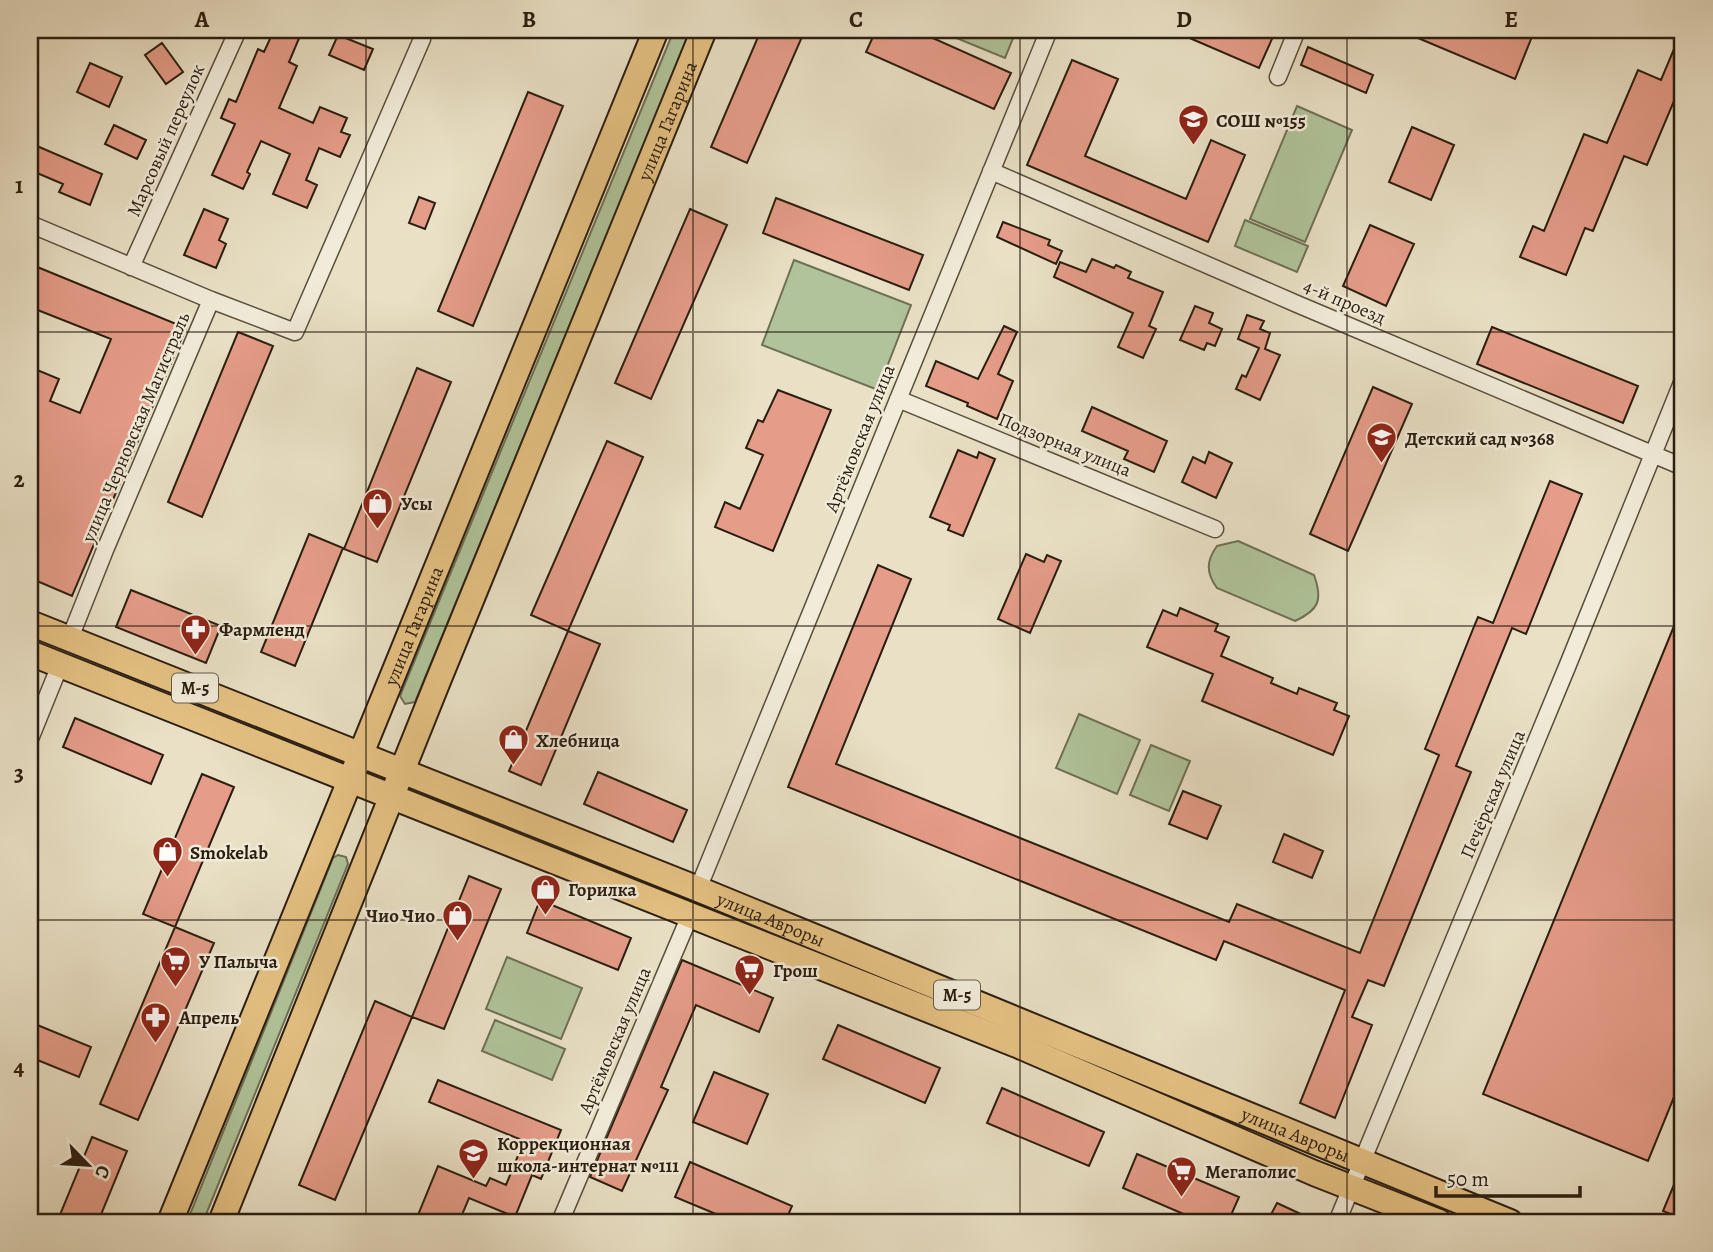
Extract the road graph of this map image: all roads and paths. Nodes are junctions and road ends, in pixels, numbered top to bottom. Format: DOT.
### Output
graph roads {
  1 [pos="238,30"];
  2 [pos="656,30"];
  3 [pos="704,30"];
  4 [pos="1049,30"];
  5 [pos="1297,30"];
  6 [pos="422,39"];
  7 [pos="1278,77"];
  8 [pos="991,171"];
  9 [pos="30,224"];
  10 [pos="131,267"];
  11 [pos="212,300"];
  12 [pos="1683,380"];
  13 [pos="898,399"];
  14 [pos="1654,454"];
  15 [pos="1683,467"];
  16 [pos="1214,529"];
  17 [pos="30,623"];
  18 [pos="70,638"];
  19 [pos="30,653"];
  20 [pos="60,665"];
  21 [pos="30,739"];
  22 [pos="361,754"];
  23 [pos="402,770"];
  24 [pos="351,780"];
  25 [pos="392,796"];
  26 [pos="698,889"];
  27 [pos="691,914"];
  28 [pos="1362,1161"];
  29 [pos="1350,1188"];
  30 [pos="170,1222"];
  31 [pos="221,1222"];
  32 [pos="560,1222"];
  33 [pos="1337,1222"];
  34 [pos="1438,1222"];
  35 [pos="1510,1222"];
  1 -- 10 [label="street, Марсовый переулок"];
  2 -- 22 [label="main road, улица Гагарина"];
  3 -- 23 [label="main road, улица Гагарина"];
  4 -- 8 [label="street, Артёмовская улица"];
  5 -- 7 [label="street"];
  6 -- 11 [label="street, улица Черновская Магистраль"];
  8 -- 13 [label="street, Артёмовская улица"];
  8 -- 14 [label="street, 4-й проезд"];
  9 -- 10 [label="street"];
  10 -- 11 [label="street"];
  11 -- 18 [label="street, улица Черновская Магистраль"];
  12 -- 14 [label="street, Печёрская улица"];
  13 -- 16 [label="street, Подзорная улица"];
  13 -- 26 [label="street, Артёмовская улица"];
  14 -- 15 [label="street, 4-й проезд"];
  14 -- 28 [label="street, Печёрская улица"];
  17 -- 18 [label="main road, улица Авроры / М-5"];
  18 -- 22 [label="main road, улица Авроры / М-5"];
  19 -- 20 [label="main road, улица Авроры / М-5"];
  20 -- 21 [label="street"];
  20 -- 24 [label="main road, улица Авроры / М-5"];
  22 -- 23 [label="main road, улица Авроры / М-5"];
  22 -- 24 [label="main road, улица Гагарина"];
  23 -- 25 [label="main road, улица Гагарина"];
  23 -- 26 [label="main road, улица Авроры / М-5"];
  24 -- 25 [label="main road, улица Авроры / М-5"];
  24 -- 30 [label="main road, улица Гагарина"];
  25 -- 27 [label="main road, улица Авроры / М-5"];
  25 -- 31 [label="main road, улица Гагарина"];
  26 -- 28 [label="main road, улица Авроры / М-5"];
  27 -- 29 [label="main road, улица Авроры / М-5"];
  27 -- 32 [label="street, Артёмовская улица"];
  28 -- 29 [label="street, Печёрская улица"];
  28 -- 35 [label="main road, улица Авроры / М-5"];
  29 -- 33 [label="street, Печёрская улица"];
  29 -- 34 [label="main road, улица Авроры / М-5"];
}
